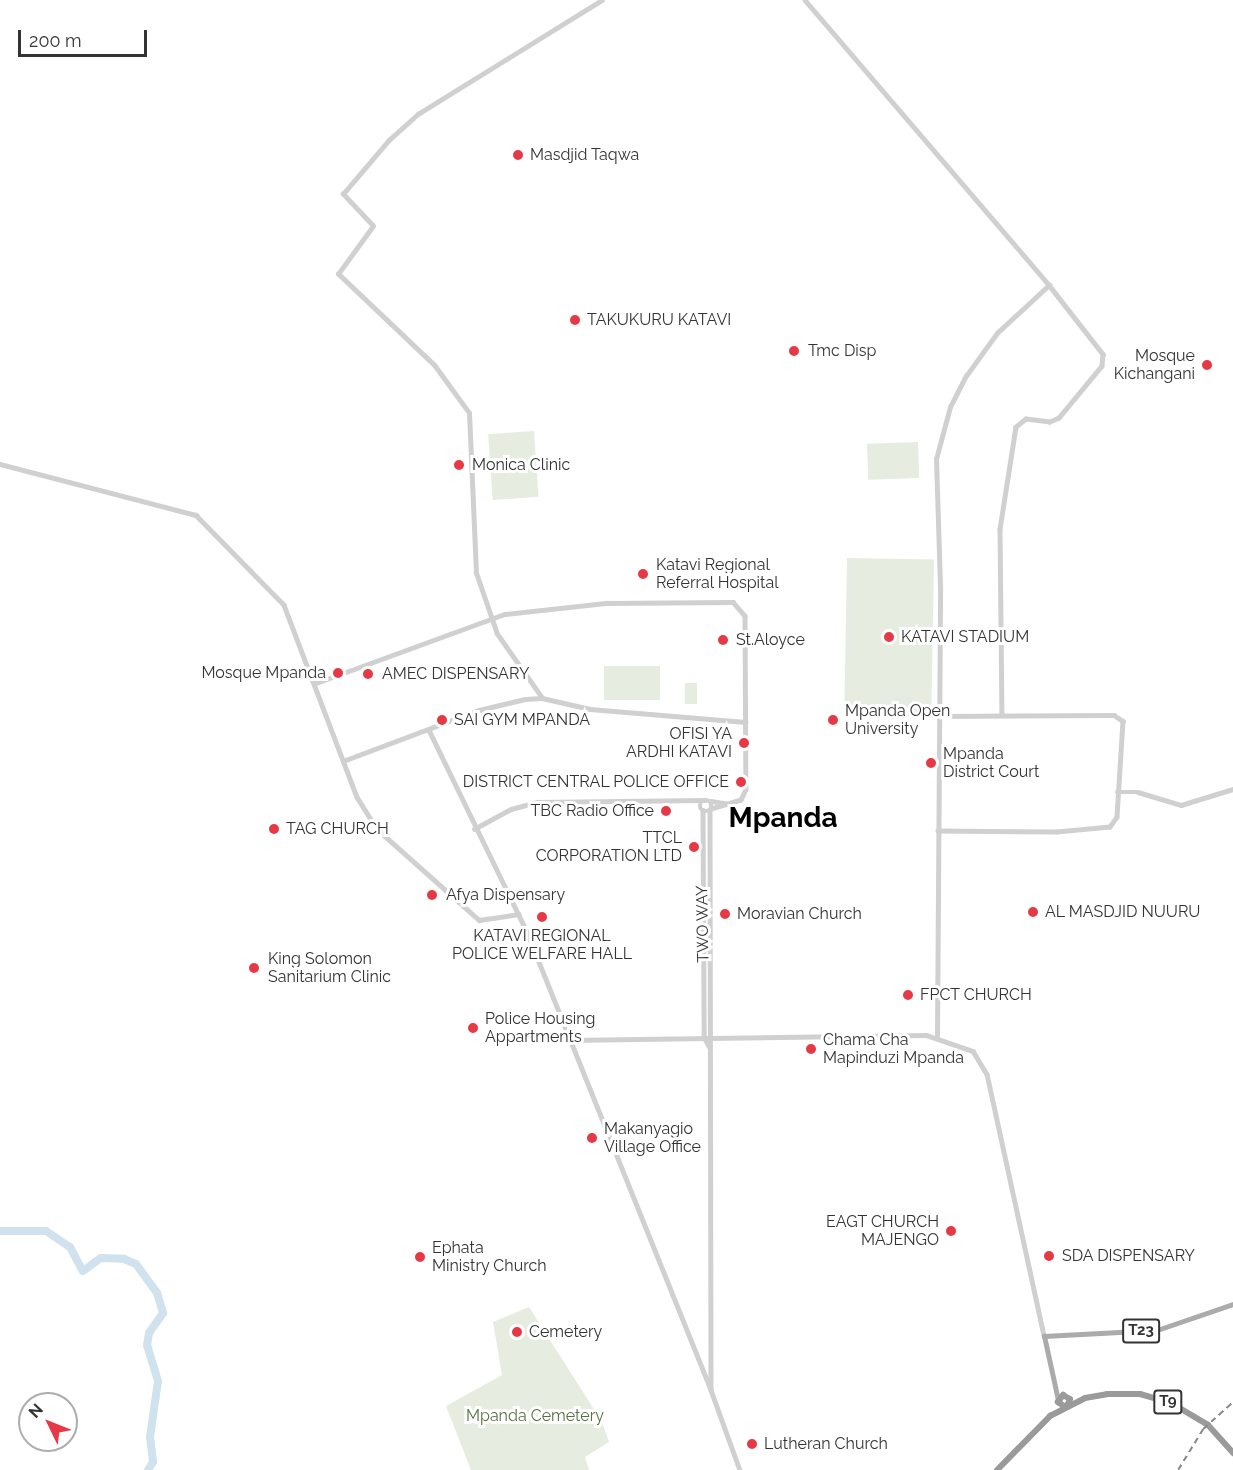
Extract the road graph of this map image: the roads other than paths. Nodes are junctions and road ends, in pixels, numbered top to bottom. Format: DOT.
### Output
graph roads {
  1 [pos="602,0"];
  2 [pos="805,0"];
  3 [pos="1049,285"];
  4 [pos="0,464"];
  5 [pos="491,619"];
  6 [pos="316,683"];
  7 [pos="533,686"];
  8 [pos="542,698"];
  9 [pos="525,699"];
  10 [pos="1002,715"];
  11 [pos="938,716"];
  12 [pos="746,722"];
  13 [pos="429,730"];
  14 [pos="343,761"];
  15 [pos="1233,789"];
  16 [pos="1117,792"];
  17 [pos="706,800"];
  18 [pos="684,802"];
  19 [pos="732,805"];
  20 [pos="719,808"];
  21 [pos="702,809"];
  22 [pos="710,809"];
  23 [pos="711,822"];
  24 [pos="474,829"];
  25 [pos="938,831"];
  26 [pos="519,914"];
  27 [pos="712,1036"];
  28 [pos="937,1036"];
  29 [pos="704,1037"];
  30 [pos="568,1040"];
  31 [pos="709,1047"];
  32 [pos="1233,1304"];
  33 [pos="1044,1336"];
  34 [pos="1054,1383"];
  35 [pos="711,1390"];
  36 [pos="1066,1396"];
  37 [pos="1085,1398"];
  38 [pos="1058,1401"];
  39 [pos="1066,1406"];
  40 [pos="1050,1416"];
  41 [pos="1233,1454"];
  42 [pos="740,1470"];
  43 [pos="997,1470"];
  1 -- 5 [label="street"];
  2 -- 3 [label="street"];
  3 -- 10 [label="street"];
  3 -- 11 [label="street"];
  4 -- 6 [label="street"];
  5 -- 6 [label="street"];
  5 -- 7 [label="street"];
  5 -- 12 [label="street"];
  6 -- 14 [label="street"];
  7 -- 8 [label="street"];
  7 -- 9 [label="street"];
  8 -- 9 [label="street"];
  8 -- 12 [label="street"];
  9 -- 13 [label="street"];
  10 -- 11 [label="street"];
  10 -- 16 [label="street"];
  11 -- 25 [label="street"];
  12 -- 19 [label="street"];
  13 -- 14 [label="street"];
  13 -- 24 [label="street"];
  14 -- 26 [label="street"];
  15 -- 16 [label="street"];
  16 -- 25 [label="street"];
  17 -- 18 [label="street"];
  17 -- 19 [label="street"];
  17 -- 21 [label="street"];
  17 -- 22 [label="street"];
  18 -- 21 [label="street"];
  18 -- 24 [label="street"];
  19 -- 20 [label="street"];
  20 -- 22 [label="street"];
  20 -- 23 [label="street"];
  21 -- 22 [label="street"];
  21 -- 29 [label="street, TWO WAY"];
  22 -- 23 [label="street"];
  23 -- 27 [label="street"];
  24 -- 26 [label="street"];
  25 -- 28 [label="street"];
  26 -- 30 [label="street"];
  27 -- 28 [label="street"];
  27 -- 29 [label="street"];
  27 -- 31 [label="street"];
  28 -- 33 [label="street"];
  29 -- 30 [label="street"];
  29 -- 31 [label="street"];
  30 -- 35 [label="street"];
  31 -- 35 [label="street"];
  32 -- 33 [label="main road, T23"];
  33 -- 34 [label="main road"];
  34 -- 36 [label="main road"];
  34 -- 38 [label="main road"];
  35 -- 42 [label="street"];
  36 -- 37 [label="highway, T9"];
  36 -- 38 [label="highway, T9"];
  36 -- 39 [label="highway"];
  37 -- 39 [label="highway, T9"];
  37 -- 41 [label="highway, T9"];
  38 -- 39 [label="highway"];
  38 -- 40 [label="highway, T9"];
  39 -- 40 [label="highway, T9"];
  40 -- 43 [label="highway, T9"];
}
